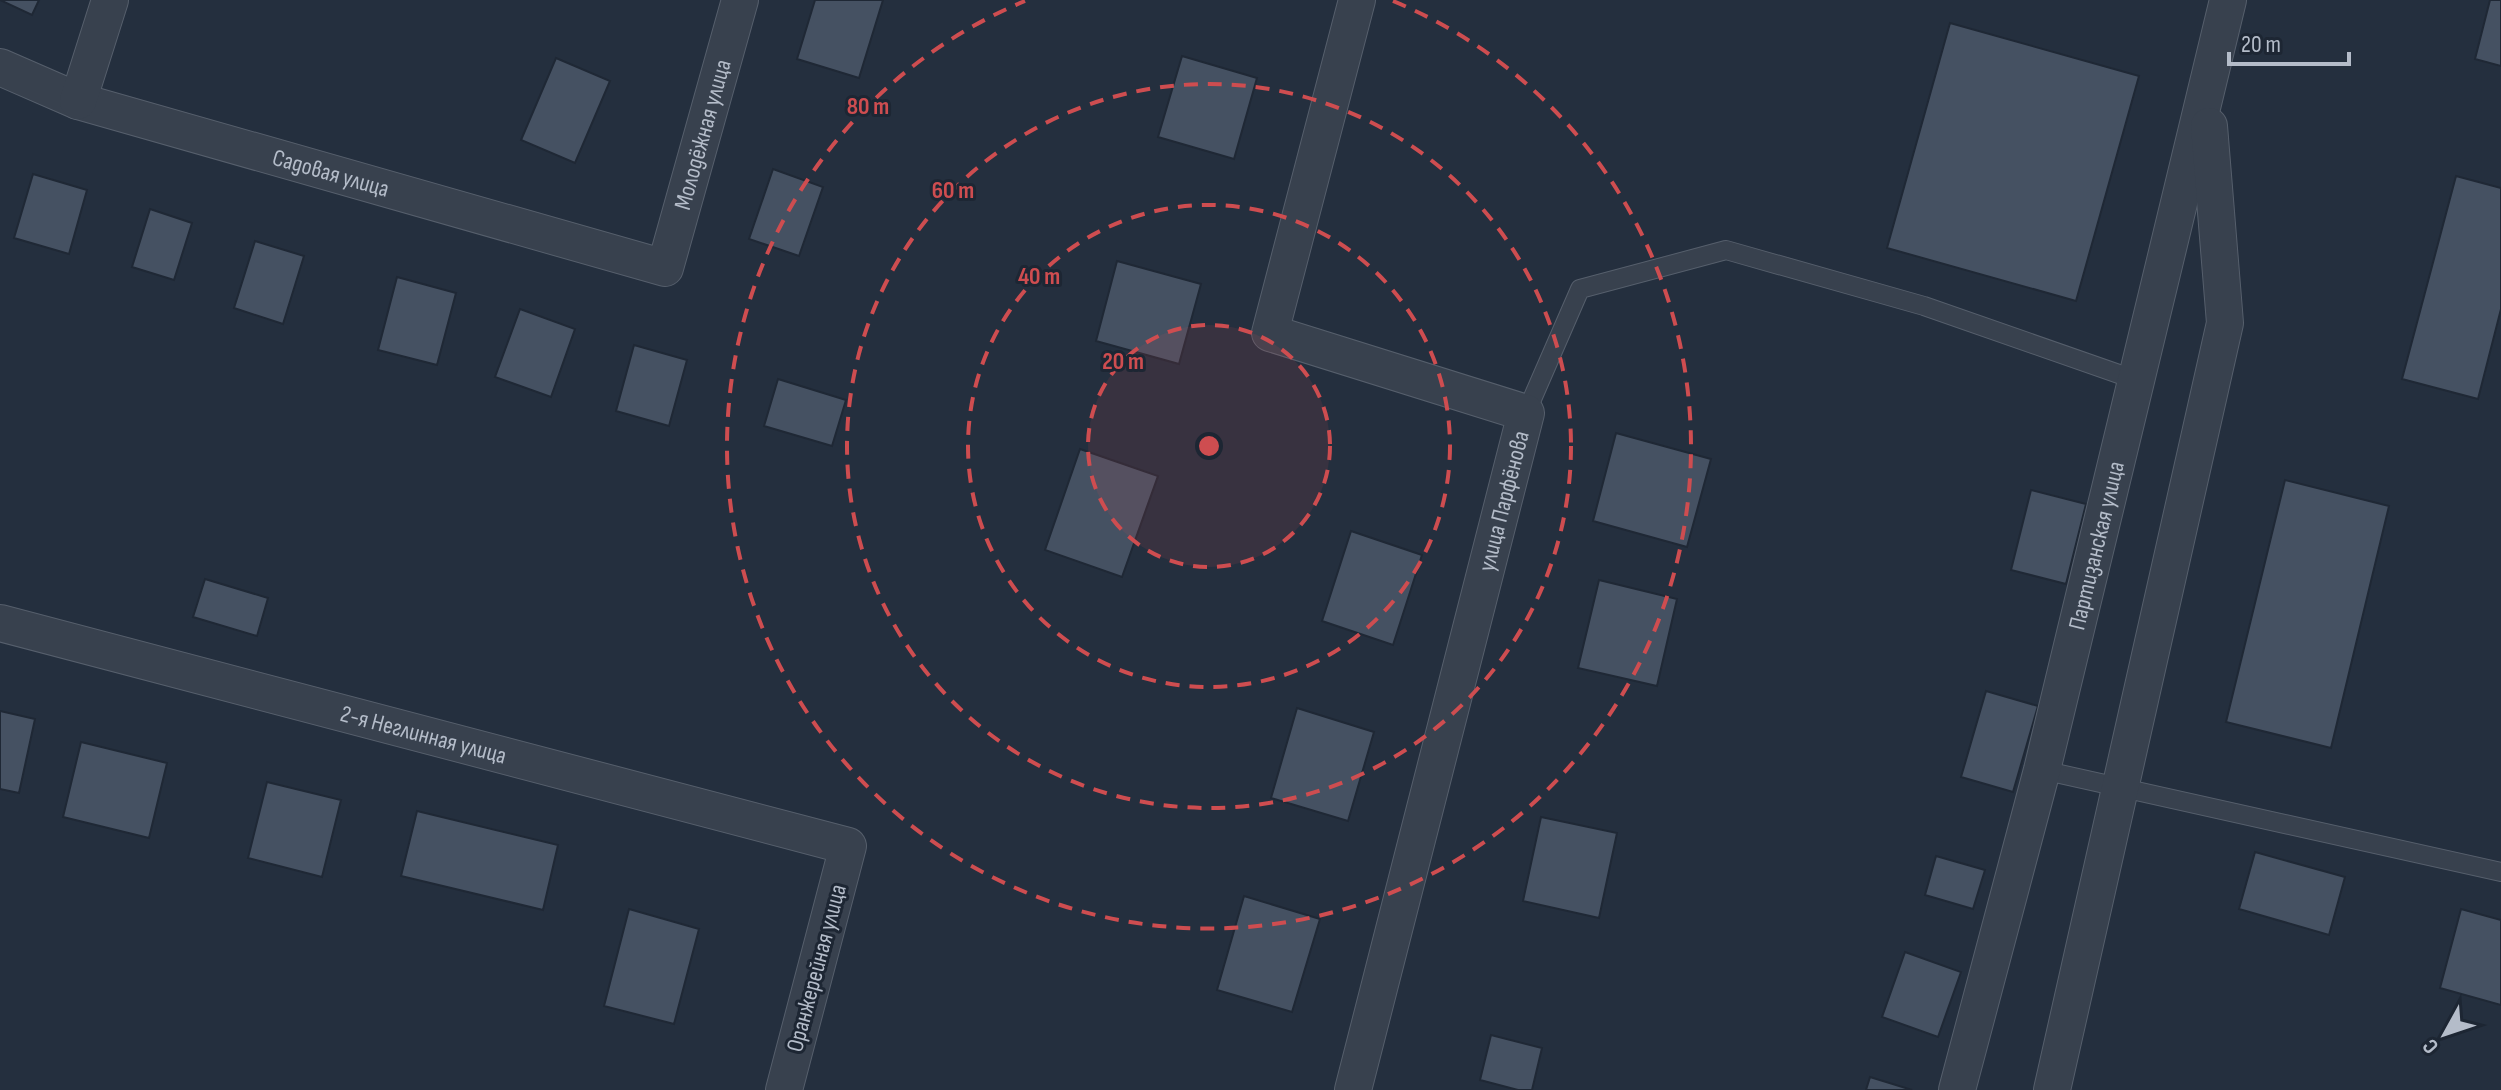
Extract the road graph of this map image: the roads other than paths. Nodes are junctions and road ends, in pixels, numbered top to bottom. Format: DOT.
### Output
graph roads {
  1 [pos="110,0"];
  2 [pos="740,0"];
  3 [pos="1357,0"];
  4 [pos="2228,0"];
  5 [pos="0,67"];
  6 [pos="2206,92"];
  7 [pos="78,101"];
  8 [pos="665,268"];
  9 [pos="2136,380"];
  10 [pos="1526,413"];
  11 [pos="0,623"];
  12 [pos="2042,770"];
  13 [pos="2121,786"];
  14 [pos="848,846"];
  15 [pos="2501,872"];
  16 [pos="784,1090"];
  17 [pos="1353,1090"];
  18 [pos="1957,1090"];
  19 [pos="2052,1090"];
  1 -- 7 [label="street"];
  2 -- 8 [label="street, Молодёжная улица"];
  3 -- 10 [label="street, улица Парфёнова"];
  4 -- 6 [label="street, Партизанская улица"];
  5 -- 7 [label="street, Садовая улица"];
  6 -- 9 [label="street, Партизанская улица"];
  6 -- 13 [label="street"];
  7 -- 8 [label="street, Садовая улица"];
  9 -- 10 [label="lane"];
  9 -- 12 [label="street, Партизанская улица"];
  10 -- 17 [label="street, улица Парфёнова"];
  11 -- 14 [label="street, 2-я Неглинная улица"];
  12 -- 13 [label="lane"];
  12 -- 18 [label="street, Партизанская улица"];
  13 -- 15 [label="lane"];
  13 -- 19 [label="street"];
  14 -- 16 [label="street, Оранжерейная улица"];
}
